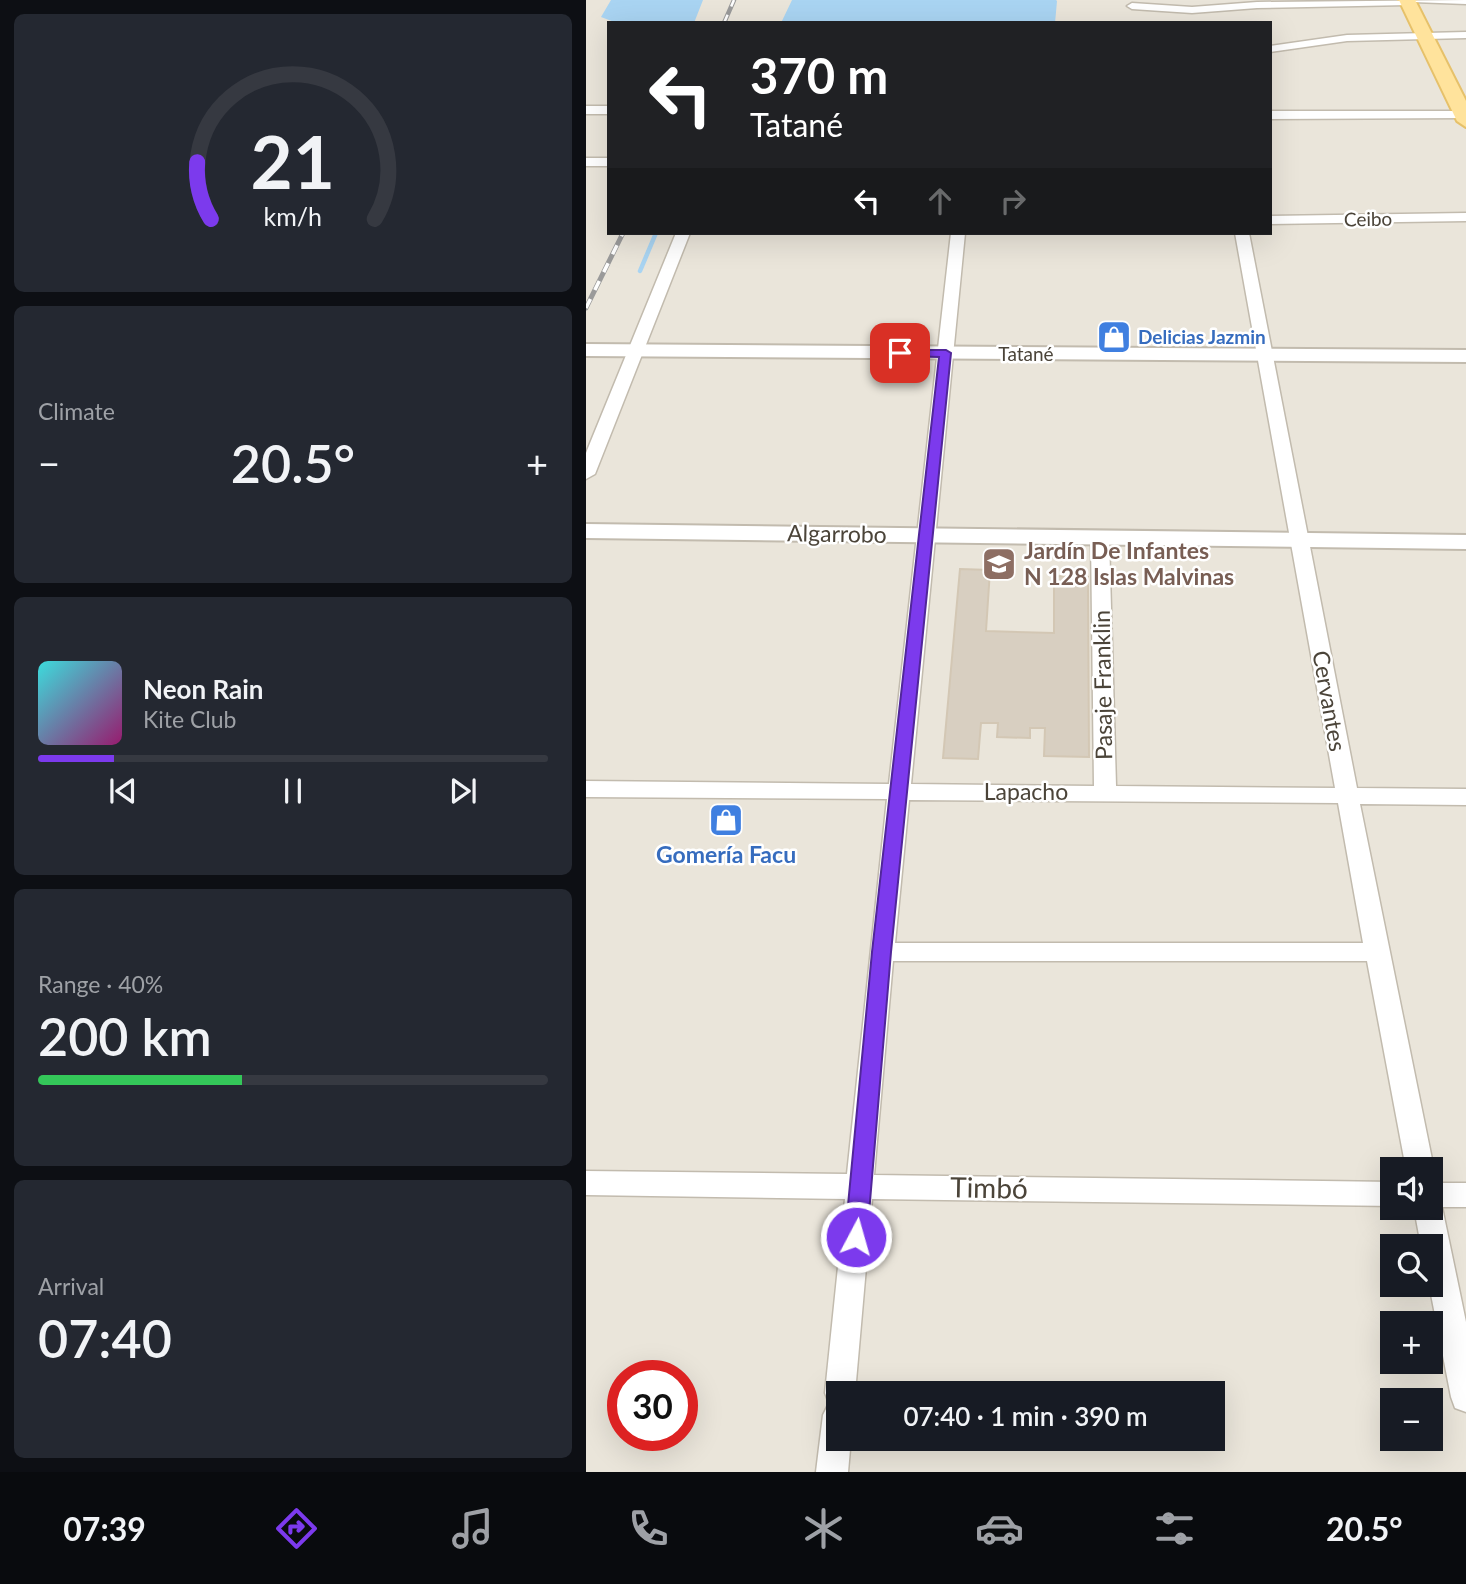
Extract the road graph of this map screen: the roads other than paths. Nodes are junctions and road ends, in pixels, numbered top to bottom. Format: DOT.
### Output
graph roads {
  1 [pos="1412,1"];
  2 [pos="1466,1"];
  3 [pos="1131,6"];
  4 [pos="1430,35"];
  5 [pos="1466,36"];
  6 [pos="1272,50"];
  7 [pos="1466,89"];
  8 [pos="586,110"];
  9 [pos="607,110"];
  10 [pos="1272,116"];
  11 [pos="1465,117"];
  12 [pos="586,162"];
  13 [pos="607,162"];
  14 [pos="1466,217"];
  15 [pos="1272,220"];
  16 [pos="682,235"];
  17 [pos="958,235"];
  18 [pos="1242,235"];
  19 [pos="586,350"];
  20 [pos="638,350"];
  21 [pos="946,353"];
  22 [pos="1264,355"];
  23 [pos="1466,356"];
  24 [pos="586,474"];
  25 [pos="586,531"];
  26 [pos="926,536"];
  27 [pos="1100,537"];
  28 [pos="1299,538"];
  29 [pos="1466,542"];
  30 [pos="586,789"];
  31 [pos="899,792"];
  32 [pos="1105,792"];
  33 [pos="1347,795"];
  34 [pos="1466,797"];
  35 [pos="882,952"];
  36 [pos="1376,952"];
  37 [pos="1418,1157"];
  38 [pos="586,1183"];
  39 [pos="862,1186"];
  40 [pos="1380,1194"];
  41 [pos="1443,1195"];
  42 [pos="1466,1195"];
  43 [pos="1430,1220"];
  44 [pos="841,1381"];
  45 [pos="1466,1397"];
  46 [pos="834,1451"];
  47 [pos="832,1472"];
  1 -- 2 [label="street"];
  1 -- 3 [label="street"];
  1 -- 4 [label="main road"];
  4 -- 5 [label="street"];
  4 -- 6 [label="street"];
  4 -- 7 [label="main road"];
  4 -- 11 [label="main road"];
  8 -- 9 [label="street"];
  10 -- 11 [label="street"];
  12 -- 13 [label="street"];
  14 -- 15 [label="street, Ceibo"];
  16 -- 20 [label="street"];
  17 -- 21 [label="street"];
  18 -- 22 [label="street, Cervantes"];
  19 -- 20 [label="street, Tatané"];
  20 -- 21 [label="street, Tatané"];
  20 -- 24 [label="street"];
  21 -- 22 [label="street, Tatané"];
  21 -- 26 [label="street"];
  22 -- 23 [label="street, Tatané"];
  22 -- 28 [label="street, Cervantes"];
  25 -- 26 [label="street, Algarrobo"];
  26 -- 27 [label="street, Algarrobo"];
  26 -- 31 [label="street"];
  27 -- 28 [label="street, Algarrobo"];
  27 -- 32 [label="street, Pasaje Franklin"];
  28 -- 29 [label="street, Algarrobo"];
  28 -- 33 [label="street, Cervantes"];
  30 -- 31 [label="street, Lapacho"];
  31 -- 32 [label="street, Lapacho"];
  31 -- 35 [label="street"];
  32 -- 33 [label="street, Lapacho"];
  33 -- 34 [label="street, Lapacho"];
  33 -- 36 [label="street, Cervantes"];
  35 -- 36 [label="street"];
  35 -- 39 [label="street"];
  36 -- 37 [label="street, Cervantes"];
  38 -- 39 [label="street, Timbó"];
  39 -- 40 [label="street, Timbó"];
  39 -- 44 [label="street"];
  41 -- 42 [label="street"];
  43 -- 45 [label="street"];
  46 -- 47 [label="street"];
}
